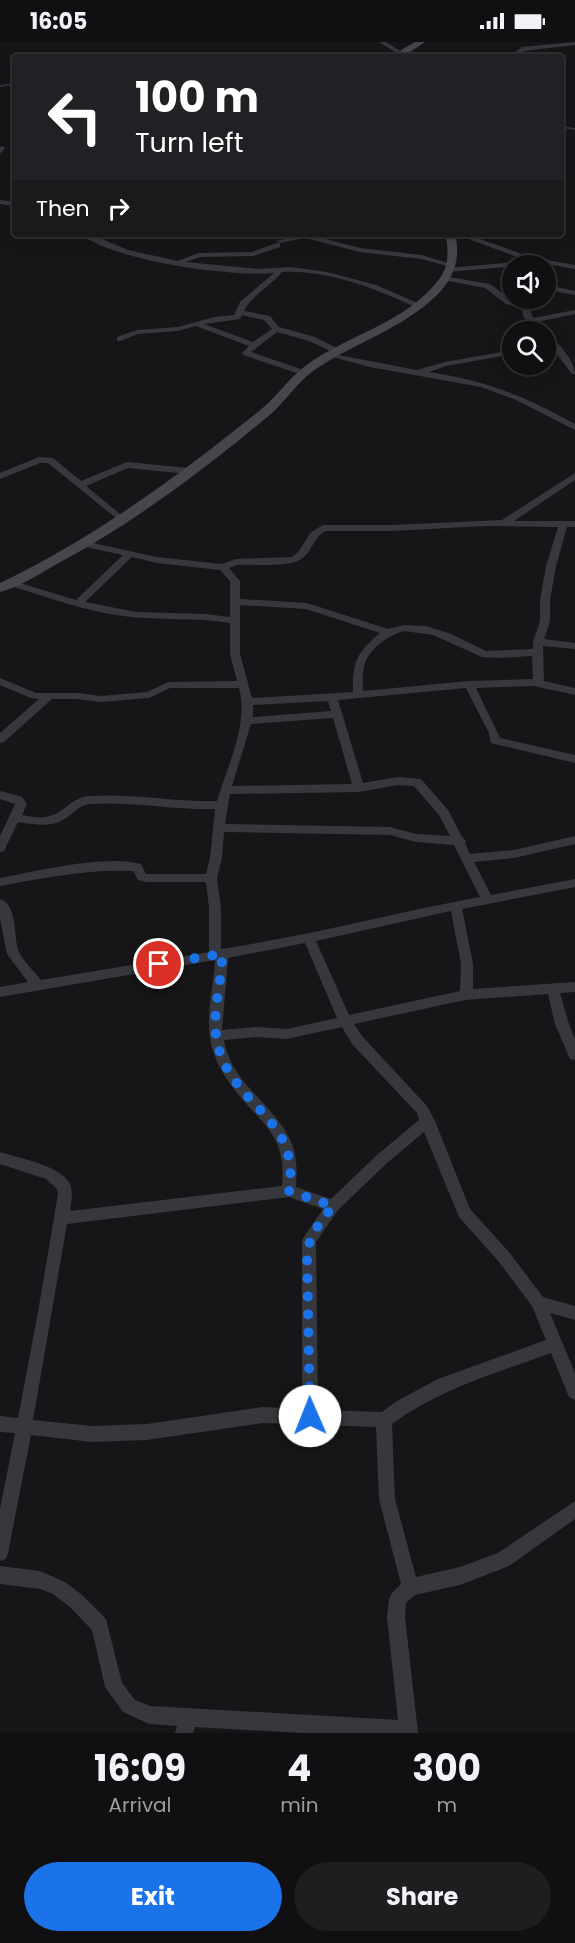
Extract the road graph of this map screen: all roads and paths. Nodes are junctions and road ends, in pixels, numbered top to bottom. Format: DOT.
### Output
graph roads {
  1 [pos="381,42"];
  2 [pos="420,42"];
  3 [pos="575,43"];
  4 [pos="401,54"];
  5 [pos="406,54"];
  6 [pos="516,54"];
  7 [pos="91,237"];
  8 [pos="298,237"];
  9 [pos="309,237"];
  10 [pos="450,237"];
  11 [pos="466,237"];
  12 [pos="279,240"];
  13 [pos="513,255"];
  14 [pos="180,262"];
  15 [pos="556,265"];
  16 [pos="502,267"];
  17 [pos="575,267"];
  18 [pos="281,270"];
  19 [pos="449,271"];
  20 [pos="556,289"];
  21 [pos="575,293"];
  22 [pos="418,305"];
  23 [pos="240,312"];
  24 [pos="575,312"];
  25 [pos="533,320"];
  26 [pos="197,324"];
  27 [pos="276,329"];
  28 [pos="120,339"];
  29 [pos="254,345"];
  30 [pos="556,348"];
  31 [pos="336,354"];
  32 [pos="502,354"];
  33 [pos="575,372"];
  34 [pos="415,373"];
  35 [pos="303,374"];
  36 [pos="575,427"];
  37 [pos="189,471"];
  38 [pos="0,476"];
  39 [pos="575,476"];
  40 [pos="82,484"];
  41 [pos="122,520"];
  42 [pos="504,523"];
  43 [pos="563,524"];
  44 [pos="575,524"];
  45 [pos="84,544"];
  46 [pos="130,554"];
  47 [pos="223,567"];
  48 [pos="5,586"];
  49 [pos="235,602"];
  50 [pos="78,603"];
  51 [pos="234,621"];
  52 [pos="386,632"];
  53 [pos="575,646"];
  54 [pos="537,647"];
  55 [pos="0,681"];
  56 [pos="539,682"];
  57 [pos="243,684"];
  58 [pos="469,684"];
  59 [pos="575,692"];
  60 [pos="358,694"];
  61 [pos="48,697"];
  62 [pos="332,698"];
  63 [pos="248,702"];
  64 [pos="337,714"];
  65 [pos="247,721"];
  66 [pos="0,740"];
  67 [pos="575,759"];
  68 [pos="359,788"];
  69 [pos="225,790"];
  70 [pos="0,795"];
  71 [pos="221,805"];
  72 [pos="15,818"];
  73 [pos="219,828"];
  74 [pos="575,840"];
  75 [pos="460,841"];
  76 [pos="0,848"];
  77 [pos="468,858"];
  78 [pos="211,878"];
  79 [pos="0,882"];
  80 [pos="575,883"];
  81 [pos="488,901"];
  82 [pos="0,903"];
  83 [pos="456,907"];
  84 [pos="308,937"];
  85 [pos="218,954"];
  86 [pos="37,984"];
  87 [pos="575,987"];
  88 [pos="553,989"];
  89 [pos="0,992"];
  90 [pos="465,995"];
  91 [pos="345,1021"];
  92 [pos="216,1036"];
  93 [pos="575,1055"];
  94 [pos="428,1121"];
  95 [pos="0,1158"];
  96 [pos="289,1191"];
  97 [pos="333,1206"];
  98 [pos="62,1218"];
  99 [pos="538,1302"];
  100 [pos="575,1313"];
  101 [pos="555,1344"];
  102 [pos="575,1390"];
  103 [pos="310,1416"];
  104 [pos="384,1420"];
  105 [pos="0,1424"];
  106 [pos="24,1428"];
  107 [pos="575,1509"];
  108 [pos="0,1553"];
  109 [pos="0,1575"];
  110 [pos="410,1587"];
  111 [pos="187,1725"];
  112 [pos="409,1732"];
  1 -- 4 [label="street"];
  2 -- 5 [label="street"];
  3 -- 6 [label="street"];
  7 -- 14 [label="street"];
  8 -- 12 [label="street"];
  9 -- 19 [label="street"];
  10 -- 19 [label="street"];
  11 -- 13 [label="street"];
  12 -- 14 [label="street"];
  12 -- 18 [label="street"];
  14 -- 18 [label="street"];
  15 -- 17 [label="street"];
  16 -- 19 [label="street"];
  18 -- 22 [label="street"];
  18 -- 23 [label="street"];
  19 -- 22 [label="street"];
  19 -- 25 [label="street"];
  20 -- 21 [label="street"];
  22 -- 31 [label="street"];
  23 -- 26 [label="street"];
  23 -- 27 [label="street"];
  24 -- 25 [label="street"];
  26 -- 28 [label="street"];
  26 -- 29 [label="street"];
  27 -- 29 [label="street"];
  27 -- 31 [label="street"];
  29 -- 35 [label="street"];
  30 -- 33 [label="street"];
  31 -- 34 [label="street"];
  31 -- 35 [label="street"];
  32 -- 34 [label="street"];
  34 -- 36 [label="street"];
  35 -- 37 [label="street"];
  37 -- 40 [label="street"];
  37 -- 41 [label="street"];
  38 -- 40 [label="street"];
  39 -- 42 [label="street"];
  40 -- 41 [label="street"];
  41 -- 45 [label="street"];
  42 -- 43 [label="street"];
  42 -- 47 [label="street"];
  43 -- 44 [label="street"];
  43 -- 54 [label="street"];
  45 -- 46 [label="street"];
  45 -- 48 [label="street"];
  46 -- 47 [label="street"];
  46 -- 50 [label="street"];
  47 -- 49 [label="street"];
  48 -- 50 [label="street"];
  49 -- 51 [label="street"];
  49 -- 52 [label="street"];
  50 -- 51 [label="street"];
  51 -- 57 [label="street"];
  52 -- 54 [label="street"];
  52 -- 60 [label="street"];
  53 -- 54 [label="street"];
  54 -- 56 [label="street"];
  55 -- 61 [label="street"];
  56 -- 58 [label="street"];
  56 -- 59 [label="street"];
  57 -- 61 [label="street"];
  57 -- 63 [label="street"];
  58 -- 60 [label="street"];
  58 -- 67 [label="street"];
  60 -- 62 [label="street"];
  61 -- 66 [label="street"];
  62 -- 63 [label="street"];
  62 -- 64 [label="street"];
  63 -- 65 [label="street"];
  64 -- 65 [label="street"];
  64 -- 68 [label="street"];
  65 -- 69 [label="street"];
  68 -- 69 [label="street"];
  68 -- 75 [label="street"];
  69 -- 71 [label="street"];
  70 -- 72 [label="street"];
  71 -- 72 [label="street"];
  71 -- 73 [label="street"];
  72 -- 76 [label="street"];
  73 -- 75 [label="street"];
  73 -- 78 [label="street"];
  74 -- 77 [label="street"];
  75 -- 77 [label="street"];
  77 -- 81 [label="street"];
  78 -- 79 [label="street"];
  78 -- 85 [label="street"];
  80 -- 81 [label="street"];
  81 -- 83 [label="street"];
  82 -- 86 [label="street"];
  83 -- 84 [label="street"];
  83 -- 90 [label="street"];
  84 -- 85 [label="street"];
  84 -- 91 [label="street"];
  85 -- 86 [label="street"];
  85 -- 92 [label="street"];
  86 -- 89 [label="street"];
  87 -- 88 [label="street"];
  88 -- 90 [label="street"];
  88 -- 93 [label="street"];
  90 -- 91 [label="street"];
  91 -- 92 [label="street"];
  91 -- 94 [label="street"];
  92 -- 96 [label="street"];
  94 -- 97 [label="street"];
  94 -- 99 [label="street"];
  95 -- 98 [label="street"];
  96 -- 97 [label="street"];
  96 -- 98 [label="street"];
  97 -- 103 [label="street"];
  98 -- 106 [label="street"];
  99 -- 100 [label="street"];
  99 -- 101 [label="street"];
  101 -- 102 [label="street"];
  101 -- 104 [label="street"];
  103 -- 104 [label="street"];
  103 -- 106 [label="street"];
  104 -- 110 [label="street"];
  105 -- 106 [label="street"];
  106 -- 108 [label="street"];
  107 -- 110 [label="street"];
  109 -- 111 [label="street"];
  110 -- 112 [label="street"];
  111 -- 112 [label="street"];
}
